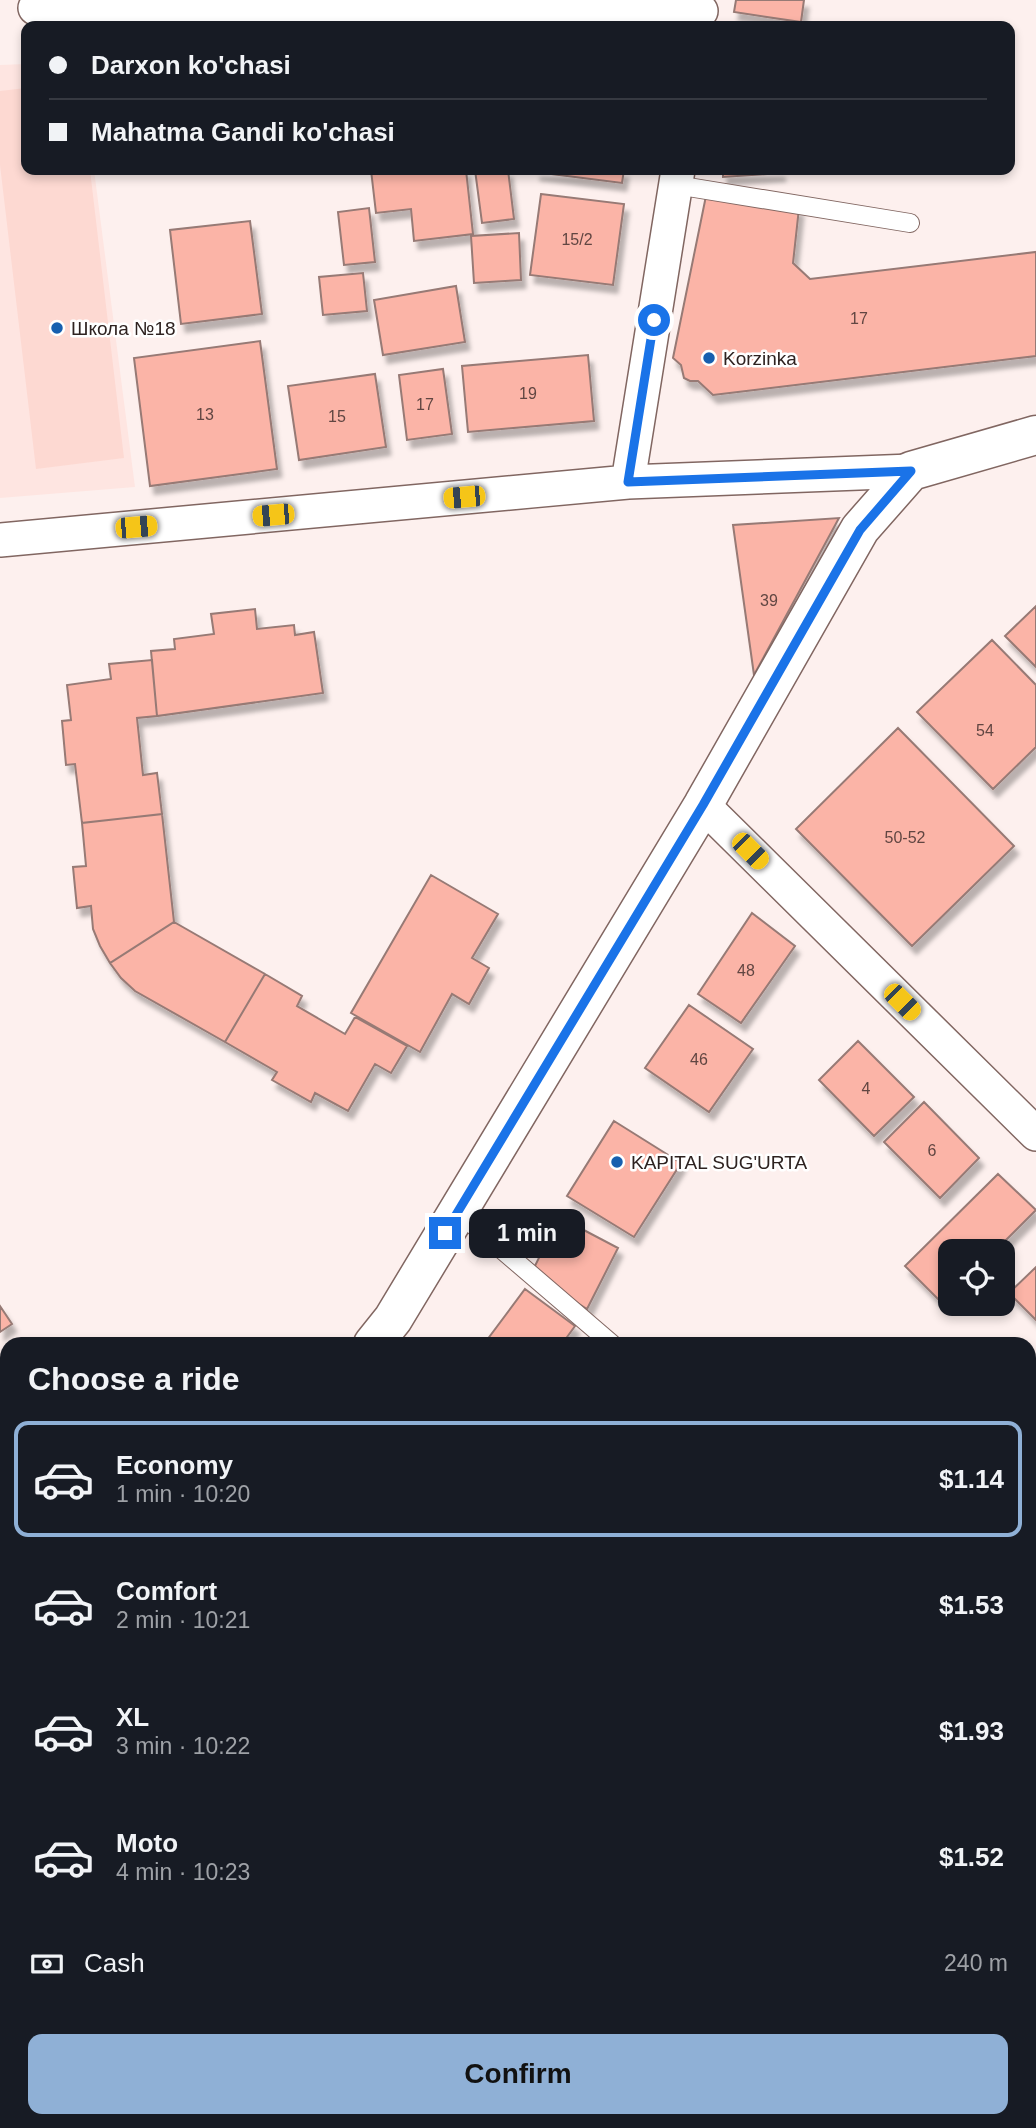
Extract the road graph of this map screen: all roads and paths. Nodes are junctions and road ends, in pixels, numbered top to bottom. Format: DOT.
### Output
graph roads {
  1 [pos="531,5"];
  2 [pos="35,8"];
  3 [pos="701,12"];
  4 [pos="677,177"];
  5 [pos="910,223"];
  6 [pos="1036,435"];
  7 [pos="911,471"];
  8 [pos="628,482"];
  9 [pos="0,540"];
  10 [pos="703,805"];
  11 [pos="1036,1134"];
  12 [pos="458,1212"];
  13 [pos="379,1337"];
  14 [pos="604,1337"];
  1 -- 2 [label="street"];
  1 -- 3 [label="street"];
  4 -- 5 [label="lane"];
  4 -- 8 [label="street"];
  6 -- 7 [label="street"];
  7 -- 8 [label="street"];
  7 -- 10 [label="street"];
  8 -- 9 [label="street"];
  10 -- 11 [label="street"];
  10 -- 12 [label="street"];
  12 -- 13 [label="street"];
  12 -- 14 [label="lane"];
}
